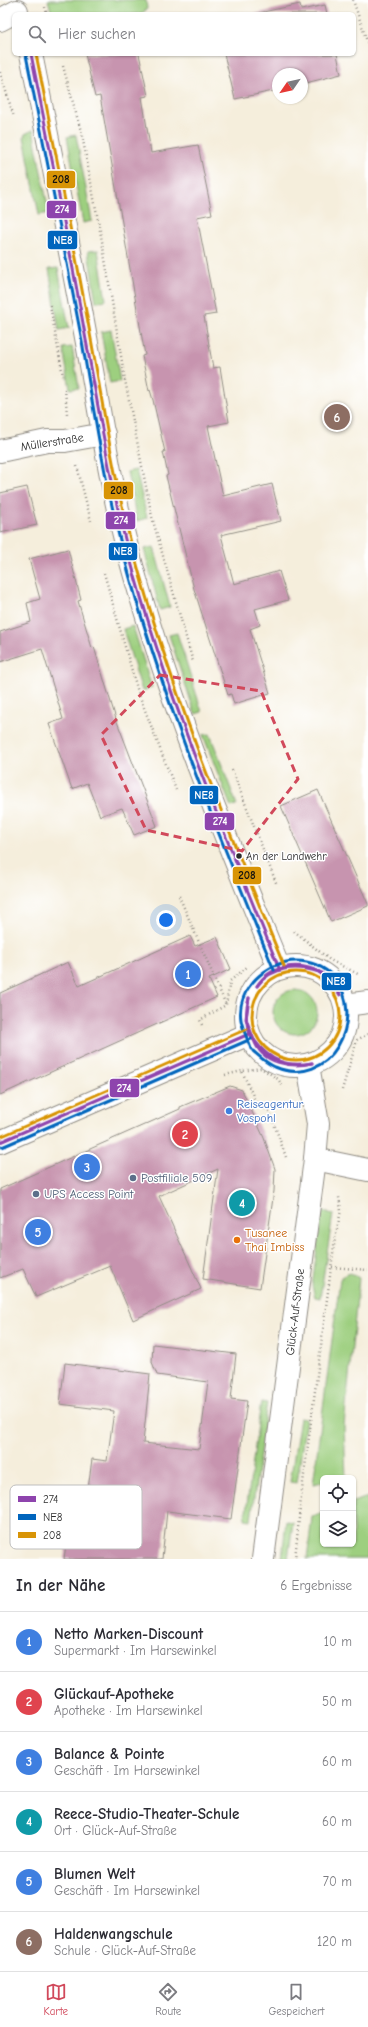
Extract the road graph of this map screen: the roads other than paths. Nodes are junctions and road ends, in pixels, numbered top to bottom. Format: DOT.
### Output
graph roads {
  1 [pos="31,56"];
  2 [pos="104,434"];
  3 [pos="0,451"];
  4 [pos="279,968"];
  5 [pos="368,1002"];
  6 [pos="345,1005"];
  7 [pos="249,1034"];
  8 [pos="308,1065"];
  9 [pos="0,1142"];
  10 [pos="315,1159"];
  11 [pos="368,1170"];
  12 [pos="263,1559"];
  1 -- 2 [label="street"];
  2 -- 3 [label="street, Müllerstraße"];
  2 -- 4 [label="street"];
  4 -- 6 [label="street"];
  4 -- 7 [label="street"];
  5 -- 6 [label="street"];
  6 -- 8 [label="street"];
  7 -- 8 [label="street"];
  7 -- 9 [label="street"];
  8 -- 10 [label="street, Glück-Auf-Straße"];
  10 -- 11 [label="street"];
  10 -- 12 [label="street, Glück-Auf-Straße"];
}
